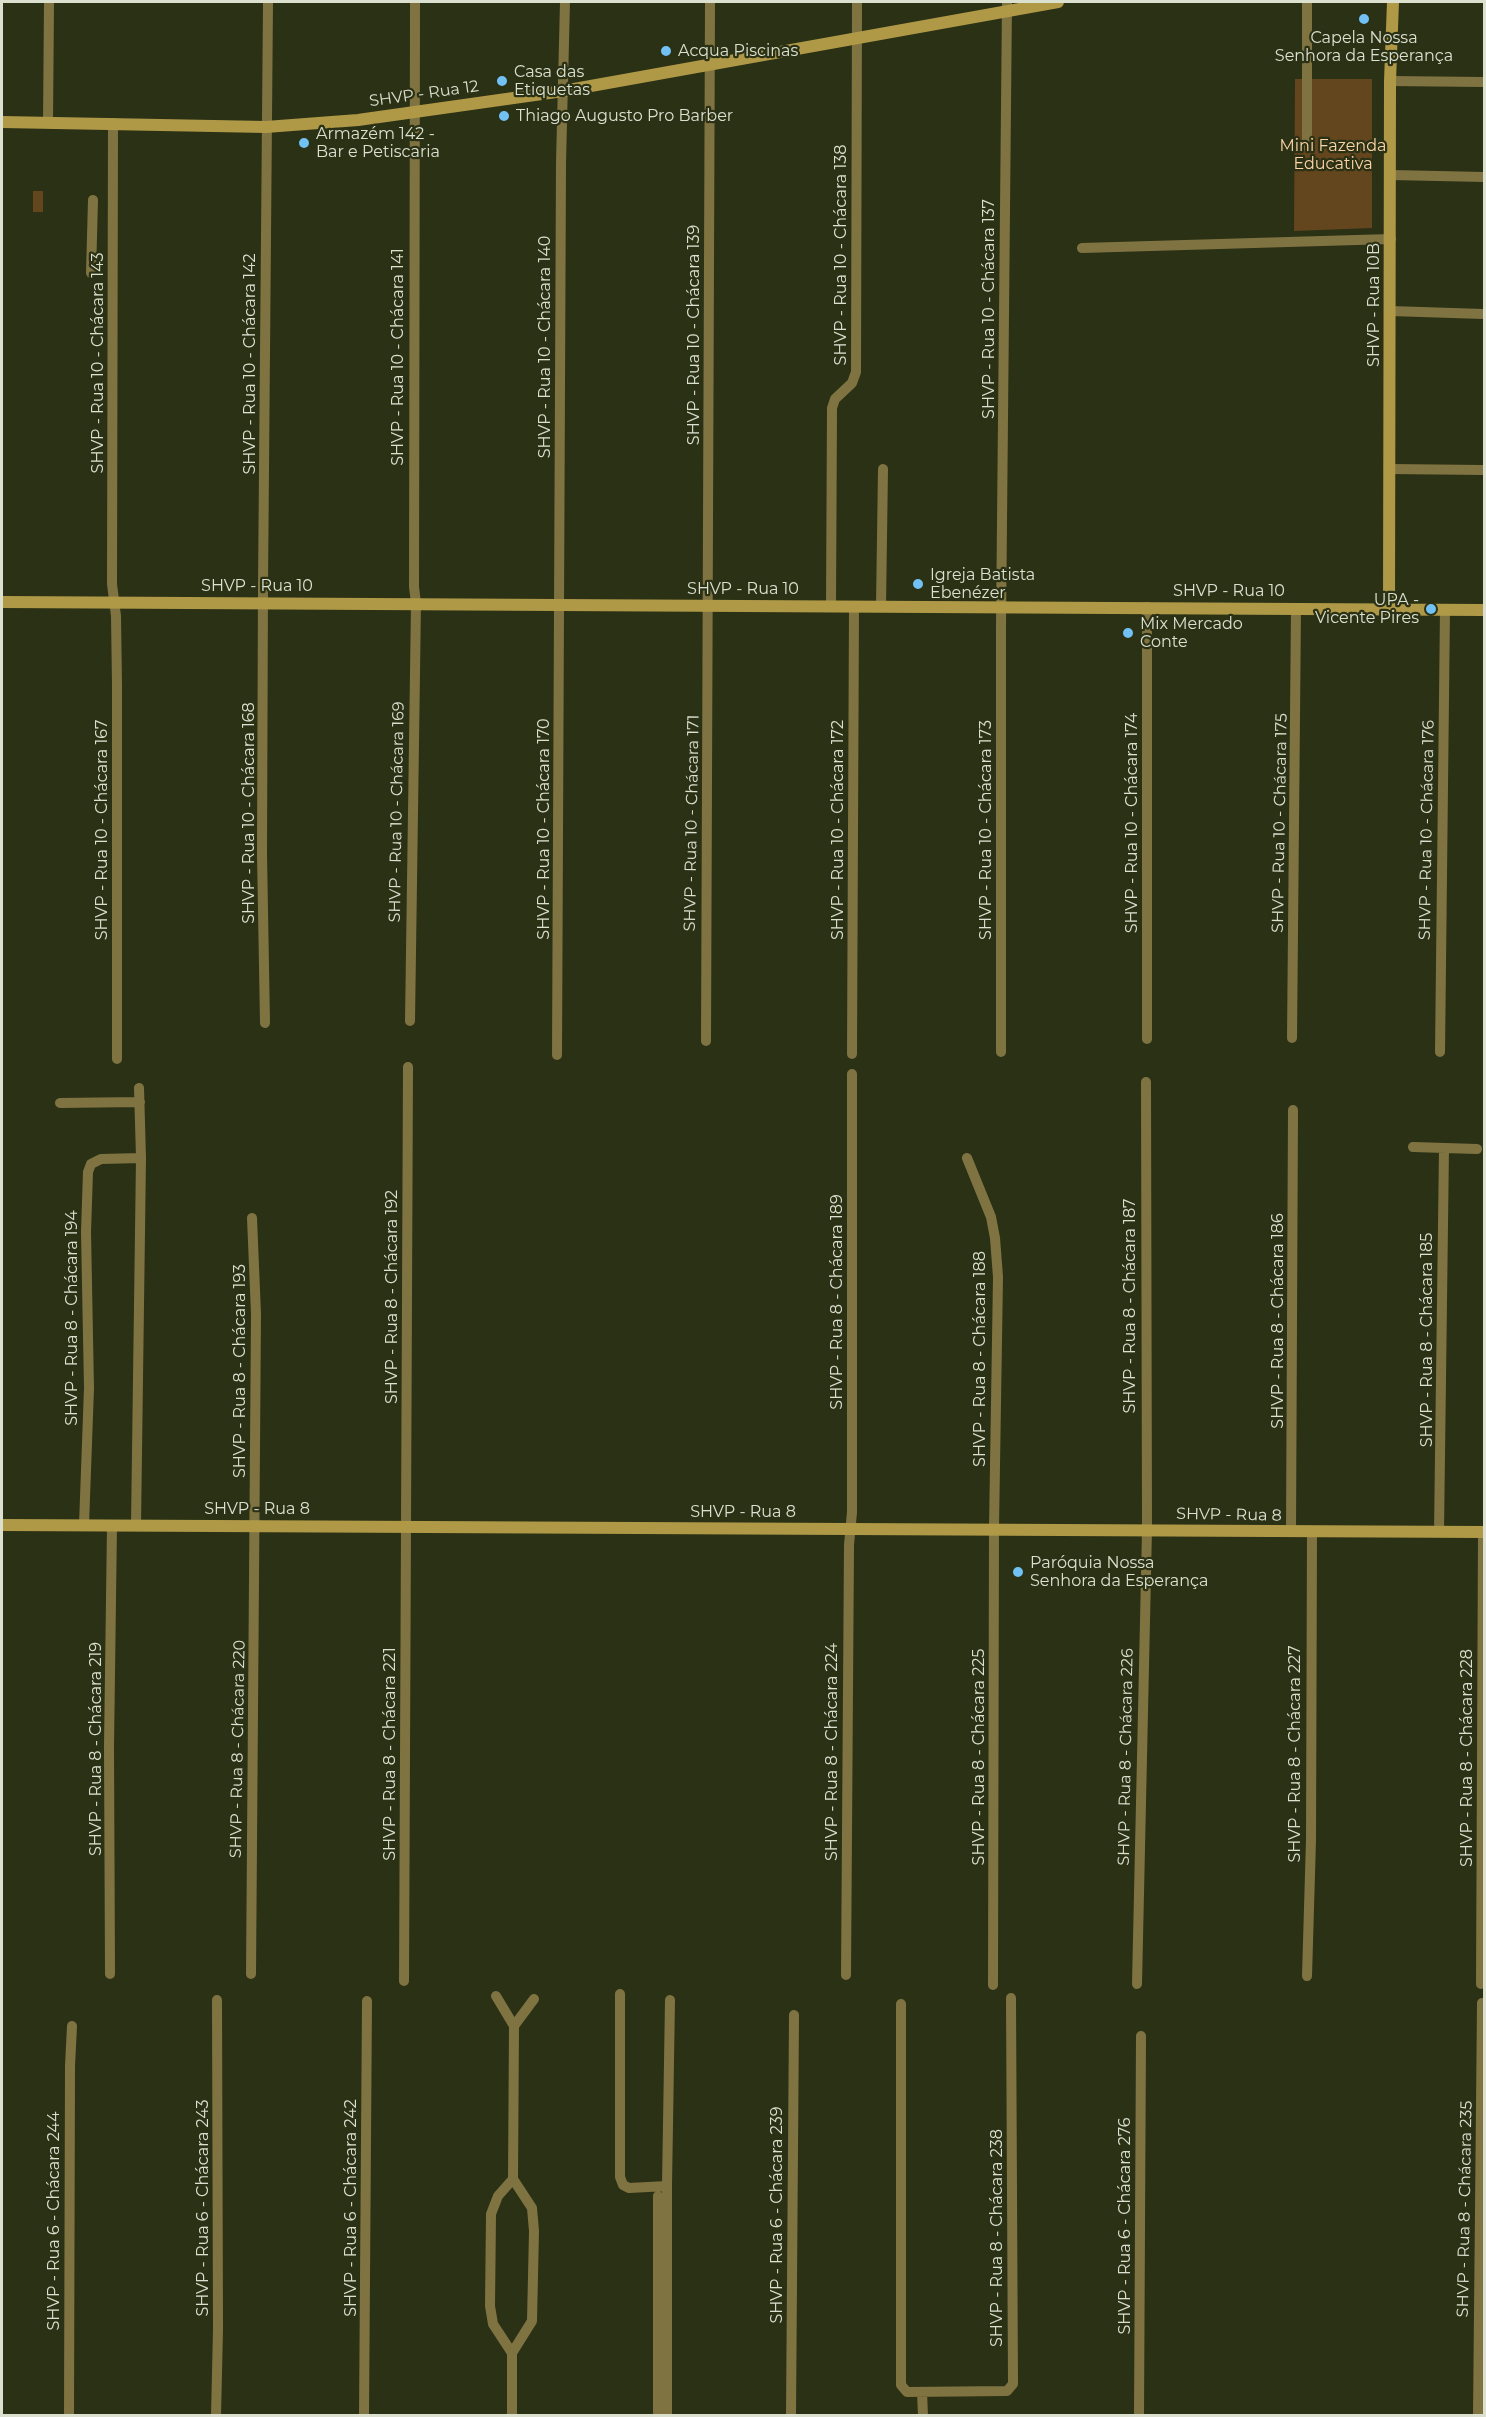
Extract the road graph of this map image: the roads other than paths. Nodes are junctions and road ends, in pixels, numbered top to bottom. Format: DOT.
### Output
graph roads {
  1 [pos="49,2"];
  2 [pos="268,2"];
  3 [pos="415,2"];
  4 [pos="565,2"];
  5 [pos="710,2"];
  6 [pos="857,2"];
  7 [pos="1058,2"];
  8 [pos="1306,2"];
  9 [pos="1393,2"];
  10 [pos="1007,6"];
  11 [pos="856,40"];
  12 [pos="709,66"];
  13 [pos="1390,81"];
  14 [pos="1485,82"];
  15 [pos="563,91"];
  16 [pos="414,111"];
  17 [pos="2,122"];
  18 [pos="48,122"];
  19 [pos="113,123"];
  20 [pos="266,127"];
  21 [pos="1307,146"];
  22 [pos="1391,175"];
  23 [pos="1485,177"];
  24 [pos="93,200"];
  25 [pos="1390,239"];
  26 [pos="1082,248"];
  27 [pos="91,259"];
  28 [pos="113,261"];
  29 [pos="91,273"];
  30 [pos="1390,311"];
  31 [pos="1485,314"];
  32 [pos="883,469"];
  33 [pos="1390,469"];
  34 [pos="1485,470"];
  35 [pos="2,602"];
  36 [pos="114,602"];
  37 [pos="263,602"];
  38 [pos="416,603"];
  39 [pos="558,604"];
  40 [pos="708,605"];
  41 [pos="831,606"];
  42 [pos="854,606"];
  43 [pos="881,606"];
  44 [pos="1002,607"];
  45 [pos="1148,607"];
  46 [pos="1296,608"];
  47 [pos="1389,609"];
  48 [pos="1445,609"];
  49 [pos="1485,610"];
  50 [pos="410,1021"];
  51 [pos="265,1023"];
  52 [pos="1292,1038"];
  53 [pos="1147,1039"];
  54 [pos="706,1041"];
  55 [pos="1440,1052"];
  56 [pos="1001,1053"];
  57 [pos="852,1054"];
  58 [pos="557,1055"];
  59 [pos="117,1059"];
  60 [pos="408,1067"];
  61 [pos="852,1074"];
  62 [pos="1146,1082"];
  63 [pos="140,1088"];
  64 [pos="140,1102"];
  65 [pos="60,1103"];
  66 [pos="1293,1110"];
  67 [pos="1413,1147"];
  68 [pos="1444,1148"];
  69 [pos="1478,1149"];
  70 [pos="141,1158"];
  71 [pos="967,1158"];
  72 [pos="252,1218"];
  73 [pos="2,1525"];
  74 [pos="84,1525"];
  75 [pos="112,1525"];
  76 [pos="136,1525"];
  77 [pos="256,1525"];
  78 [pos="407,1527"];
  79 [pos="994,1528"];
  80 [pos="850,1529"];
  81 [pos="1146,1530"];
  82 [pos="1291,1532"];
  83 [pos="1312,1532"];
  84 [pos="1439,1532"];
  85 [pos="1484,1532"];
  86 [pos="110,1974"];
  87 [pos="251,1974"];
  88 [pos="846,1975"];
  89 [pos="1307,1976"];
  90 [pos="404,1981"];
  91 [pos="1137,1984"];
  92 [pos="1481,1984"];
  93 [pos="993,1985"];
  94 [pos="620,1994"];
  95 [pos="496,1996"];
  96 [pos="1011,1998"];
  97 [pos="534,1999"];
  98 [pos="217,2000"];
  99 [pos="670,2000"];
  100 [pos="367,2001"];
  101 [pos="1482,2003"];
  102 [pos="901,2004"];
  103 [pos="794,2015"];
  104 [pos="72,2026"];
  105 [pos="514,2026"];
  106 [pos="1141,2036"];
  107 [pos="513,2179"];
  108 [pos="667,2186"];
  109 [pos="658,2196"];
  110 [pos="512,2353"];
  111 [pos="922,2392"];
  112 [pos="69,2415"];
  113 [pos="216,2415"];
  114 [pos="364,2415"];
  115 [pos="512,2415"];
  116 [pos="658,2415"];
  117 [pos="667,2415"];
  118 [pos="791,2415"];
  119 [pos="923,2415"];
  120 [pos="1139,2415"];
  121 [pos="1478,2415"];
  1 -- 18 [label="street"];
  2 -- 20 [label="street, SHVP - Rua 10 - Chácara 142"];
  3 -- 16 [label="street, SHVP - Rua 10 - Chácara 141"];
  4 -- 15 [label="street, SHVP - Rua 10 - Chácara 140"];
  5 -- 12 [label="street, SHVP - Rua 10 - Chácara 139"];
  6 -- 11 [label="street, SHVP - Rua 10 - Chácara 138"];
  7 -- 10 [label="street, SHVP - Rua 12"];
  8 -- 21 [label="street"];
  9 -- 13 [label="street, SHVP - Rua 10B"];
  10 -- 11 [label="street, SHVP - Rua 12"];
  10 -- 44 [label="street, SHVP - Rua 10 - Chácara 137"];
  11 -- 12 [label="street, SHVP - Rua 12"];
  11 -- 41 [label="street, SHVP - Rua 10 - Chácara 138"];
  12 -- 15 [label="street, SHVP - Rua 12"];
  12 -- 40 [label="street, SHVP - Rua 10 - Chácara 139"];
  13 -- 14 [label="street"];
  13 -- 22 [label="street, SHVP - Rua 10B"];
  15 -- 16 [label="street, SHVP - Rua 12"];
  15 -- 39 [label="street, SHVP - Rua 10 - Chácara 140"];
  16 -- 20 [label="street, SHVP - Rua 12"];
  16 -- 38 [label="street, SHVP - Rua 10 - Chácara 141"];
  17 -- 18 [label="street, SHVP - Rua 12"];
  18 -- 19 [label="street, SHVP - Rua 12"];
  19 -- 20 [label="street, SHVP - Rua 12"];
  19 -- 28 [label="street, SHVP - Rua 10 - Chácara 143"];
  20 -- 37 [label="street, SHVP - Rua 10 - Chácara 142"];
  22 -- 23 [label="street"];
  22 -- 25 [label="street, SHVP - Rua 10B"];
  24 -- 27 [label="street"];
  25 -- 26 [label="street"];
  25 -- 30 [label="street, SHVP - Rua 10B"];
  27 -- 28 [label="street"];
  27 -- 29 [label="street"];
  28 -- 36 [label="street, SHVP - Rua 10 - Chácara 143"];
  30 -- 31 [label="street"];
  30 -- 33 [label="street, SHVP - Rua 10B"];
  32 -- 43 [label="street"];
  33 -- 34 [label="street"];
  33 -- 47 [label="street, SHVP - Rua 10B"];
  35 -- 36 [label="street, SHVP - Rua 10"];
  36 -- 37 [label="street, SHVP - Rua 10"];
  36 -- 59 [label="street, SHVP - Rua 10 - Chácara 167"];
  37 -- 38 [label="street, SHVP - Rua 10"];
  37 -- 51 [label="street, SHVP - Rua 10 - Chácara 168"];
  38 -- 39 [label="street, SHVP - Rua 10"];
  38 -- 50 [label="street, SHVP - Rua 10 - Chácara 169"];
  39 -- 40 [label="street, SHVP - Rua 10"];
  39 -- 58 [label="street, SHVP - Rua 10 - Chácara 170"];
  40 -- 41 [label="street, SHVP - Rua 10"];
  40 -- 54 [label="street, SHVP - Rua 10 - Chácara 171"];
  41 -- 42 [label="street, SHVP - Rua 10"];
  42 -- 43 [label="street, SHVP - Rua 10"];
  42 -- 57 [label="street, SHVP - Rua 10 - Chácara 172"];
  43 -- 44 [label="street, SHVP - Rua 10"];
  44 -- 45 [label="street, SHVP - Rua 10"];
  44 -- 56 [label="street, SHVP - Rua 10 - Chácara 173"];
  45 -- 46 [label="street, SHVP - Rua 10"];
  45 -- 53 [label="street, SHVP - Rua 10 - Chácara 174"];
  46 -- 47 [label="street, SHVP - Rua 10"];
  46 -- 52 [label="street, SHVP - Rua 10 - Chácara 175"];
  47 -- 48 [label="street, SHVP - Rua 10"];
  48 -- 49 [label="street, SHVP - Rua 10"];
  48 -- 55 [label="street, SHVP - Rua 10 - Chácara 176"];
  60 -- 78 [label="street, SHVP - Rua 8 - Chácara 192"];
  61 -- 80 [label="street, SHVP - Rua 8 - Chácara 189"];
  62 -- 81 [label="street, SHVP - Rua 8 - Chácara 187"];
  63 -- 64 [label="street"];
  64 -- 65 [label="street"];
  64 -- 70 [label="street"];
  66 -- 82 [label="street, SHVP - Rua 8 - Chácara 186"];
  67 -- 68 [label="street"];
  68 -- 69 [label="street"];
  68 -- 84 [label="street, SHVP - Rua 8 - Chácara 185"];
  70 -- 74 [label="street, SHVP - Rua 8 - Chácara 194"];
  70 -- 76 [label="street"];
  71 -- 79 [label="street, SHVP - Rua 8 - Chácara 188"];
  72 -- 77 [label="street, SHVP - Rua 8 - Chácara 193"];
  73 -- 74 [label="street, SHVP - Rua 8"];
  74 -- 75 [label="street, SHVP - Rua 8"];
  75 -- 76 [label="street, SHVP - Rua 8"];
  75 -- 86 [label="street, SHVP - Rua 8 - Chácara 219"];
  76 -- 77 [label="street, SHVP - Rua 8"];
  77 -- 78 [label="street, SHVP - Rua 8"];
  77 -- 87 [label="street, SHVP - Rua 8 - Chácara 220"];
  78 -- 80 [label="street, SHVP - Rua 8"];
  78 -- 90 [label="street, SHVP - Rua 8 - Chácara 221"];
  79 -- 80 [label="street, SHVP - Rua 8"];
  79 -- 81 [label="street, SHVP - Rua 8"];
  79 -- 93 [label="street, SHVP - Rua 8 - Chácara 225"];
  80 -- 88 [label="street, SHVP - Rua 8 - Chácara 224"];
  81 -- 82 [label="street, SHVP - Rua 8"];
  81 -- 91 [label="street, SHVP - Rua 8 - Chácara 226"];
  82 -- 83 [label="street, SHVP - Rua 8"];
  83 -- 84 [label="street, SHVP - Rua 8"];
  83 -- 89 [label="street, SHVP - Rua 8 - Chácara 227"];
  84 -- 85 [label="street, SHVP - Rua 8"];
  85 -- 92 [label="street, SHVP - Rua 8 - Chácara 228"];
  94 -- 108 [label="street"];
  95 -- 105 [label="street"];
  96 -- 111 [label="street, SHVP - Rua 8 - Chácara 238"];
  97 -- 105 [label="street"];
  98 -- 113 [label="street, SHVP - Rua 6 - Chácara 243"];
  99 -- 108 [label="street"];
  100 -- 114 [label="street, SHVP - Rua 6 - Chácara 242"];
  101 -- 121 [label="street, SHVP - Rua 8 - Chácara 235"];
  102 -- 111 [label="street"];
  103 -- 118 [label="street, SHVP - Rua 6 - Chácara 239"];
  104 -- 112 [label="street, SHVP - Rua 6 - Chácara 244"];
  105 -- 107 [label="street"];
  106 -- 120 [label="street, SHVP - Rua 6 - Chácara 276"];
  107 -- 110 [label="street"];
  107 -- 110 [label="street"];
  108 -- 117 [label="street"];
  109 -- 116 [label="street"];
  110 -- 115 [label="street"];
  111 -- 119 [label="street"];
}
